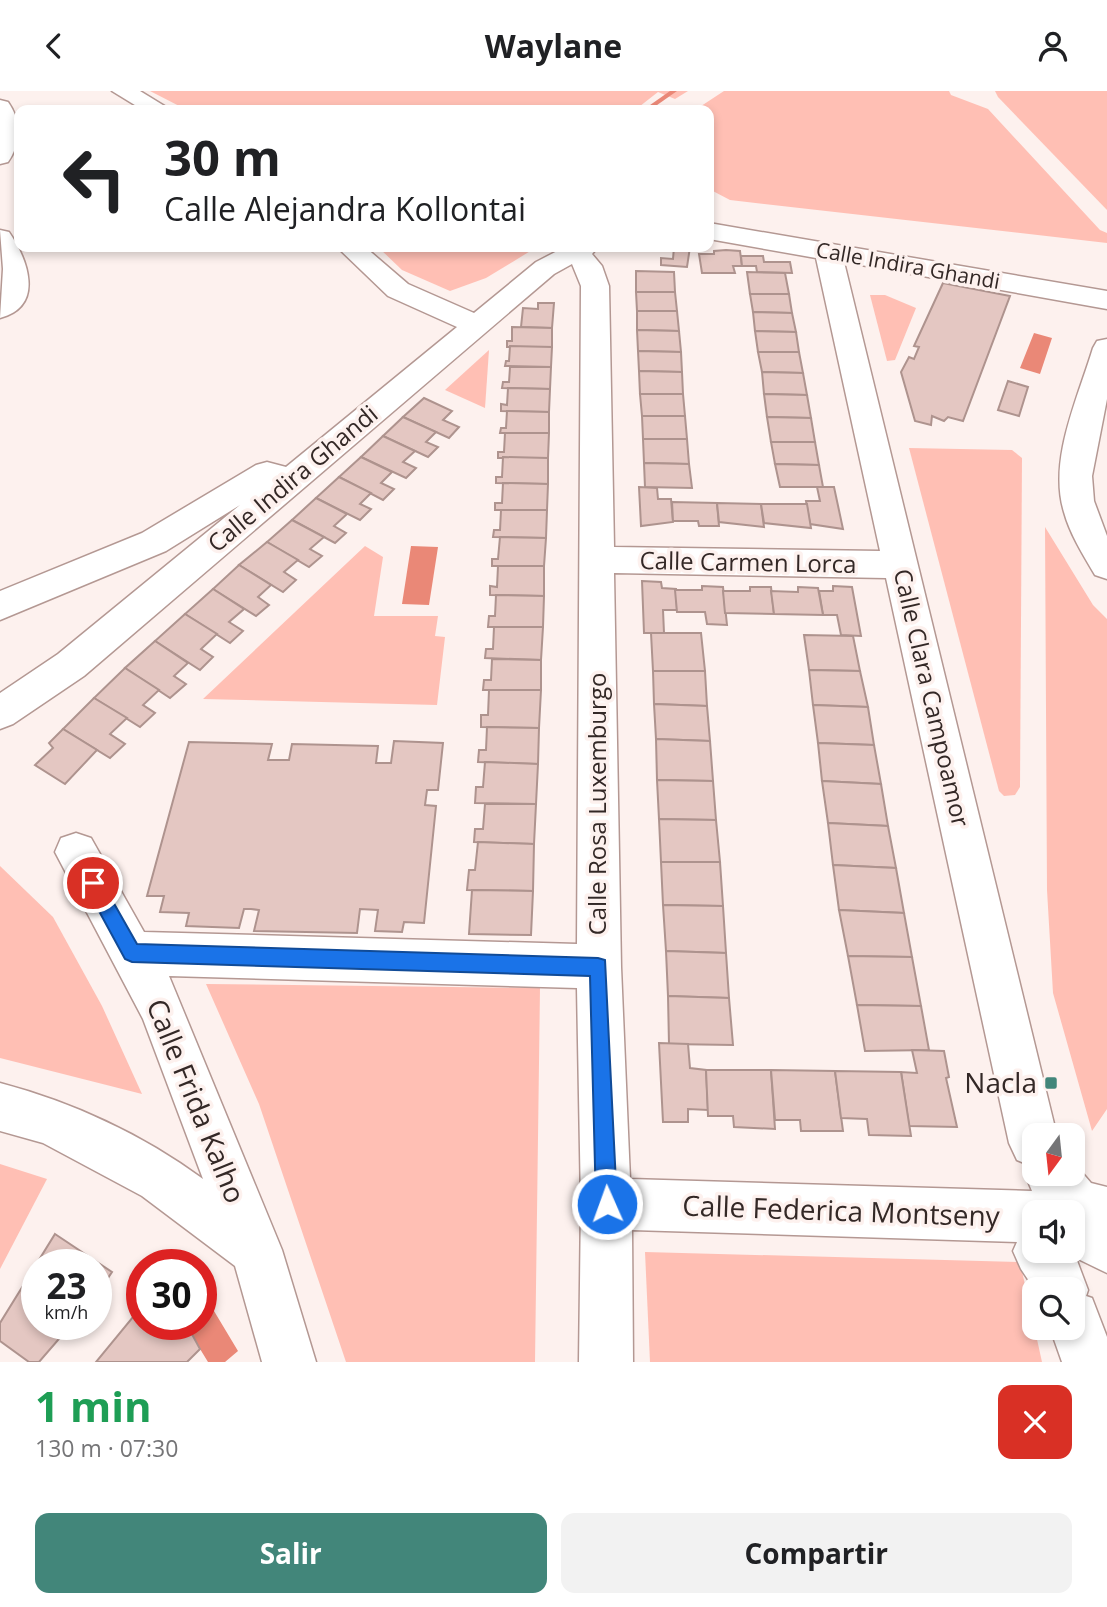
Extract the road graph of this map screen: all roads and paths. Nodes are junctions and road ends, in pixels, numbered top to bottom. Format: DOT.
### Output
graph roads {
  1 [pos="123,91"];
  2 [pos="150,105"];
  3 [pos="0,107"];
  4 [pos="0,157"];
  5 [pos="714,232"];
  6 [pos="0,238"];
  7 [pos="356,252"];
  8 [pos="574,252"];
  9 [pos="582,252"];
  10 [pos="828,252"];
  11 [pos="1107,300"];
  12 [pos="0,309"];
  13 [pos="477,325"];
  14 [pos="1107,348"];
  15 [pos="290,481"];
  16 [pos="596,560"];
  17 [pos="901,565"];
  18 [pos="1107,566"];
  19 [pos="0,606"];
  20 [pos="0,713"];
  21 [pos="76,852"];
  22 [pos="132,953"];
  23 [pos="598,967"];
  24 [pos="0,1107"];
  25 [pos="1029,1123"];
  26 [pos="1061,1187"];
  27 [pos="607,1204"];
  28 [pos="1107,1212"];
  29 [pos="1014,1216"];
  30 [pos="1085,1235"];
  31 [pos="1107,1247"];
  32 [pos="256,1250"];
  33 [pos="1081,1340"];
  34 [pos="289,1362"];
  35 [pos="606,1362"];
  36 [pos="1089,1362"];
  1 -- 2 [label="street"];
  3 -- 4 [label="street"];
  5 -- 10 [label="street, Calle Indira Ghandi"];
  6 -- 12 [label="street"];
  7 -- 13 [label="street"];
  8 -- 13 [label="street, Calle Indira Ghandi"];
  9 -- 16 [label="street, Calle Rosa Luxemburgo"];
  10 -- 11 [label="street, Calle Indira Ghandi"];
  10 -- 17 [label="street, Calle Clara Campoamor"];
  13 -- 15 [label="street, Calle Indira Ghandi"];
  14 -- 18 [label="street"];
  15 -- 19 [label="street"];
  15 -- 20 [label="street, Calle Indira Ghandi"];
  16 -- 17 [label="street, Calle Carmen Lorca"];
  16 -- 23 [label="street, Calle Rosa Luxemburgo"];
  17 -- 25 [label="street, Calle Clara Campoamor"];
  21 -- 22 [label="street, Calle Frida Kalho"];
  22 -- 23 [label="street"];
  22 -- 32 [label="street, Calle Frida Kalho"];
  23 -- 27 [label="street, Calle Rosa Luxemburgo"];
  24 -- 32 [label="street"];
  26 -- 28 [label="street"];
  27 -- 29 [label="street, Calle Federica Montseny"];
  27 -- 35 [label="street, Calle Rosa Luxemburgo"];
  30 -- 31 [label="street"];
  32 -- 34 [label="street, Calle Frida Kalho"];
  33 -- 36 [label="street"];
}
